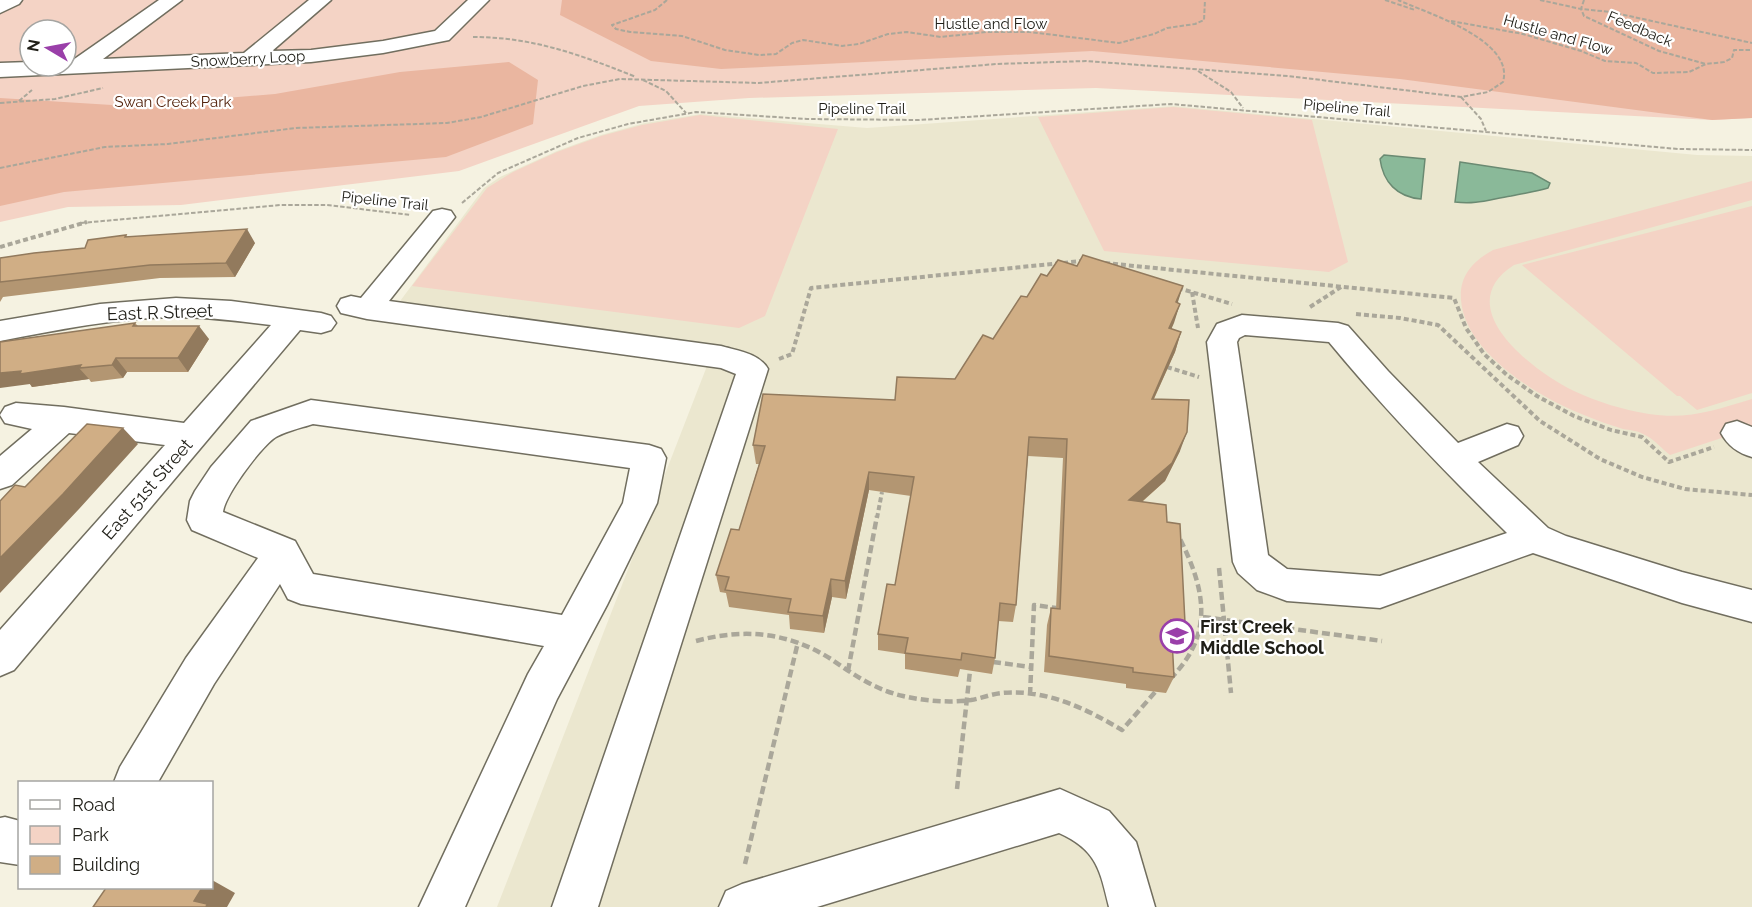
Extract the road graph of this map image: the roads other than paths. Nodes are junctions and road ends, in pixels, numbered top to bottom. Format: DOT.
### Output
graph roads {
  1 [pos="12,0"];
  2 [pos="172,0"];
  3 [pos="321,0"];
  4 [pos="479,0"];
  5 [pos="0,7"];
  6 [pos="250,59"];
  7 [pos="78,67"];
  8 [pos="18,69"];
  9 [pos="0,70"];
  10 [pos="442,217"];
  11 [pos="307,321"];
  12 [pos="0,331"];
  13 [pos="16,415"];
  14 [pos="64,419"];
  15 [pos="194,436"];
  16 [pos="1507,436"];
  17 [pos="1453,459"];
  18 [pos="0,476"];
  19 [pos="1535,538"];
  20 [pos="282,552"];
  21 [pos="1752,606"];
  22 [pos="572,634"];
  23 [pos="0,658"];
  24 [pos="136,781"];
  25 [pos="0,840"];
  26 [pos="18,842"];
  27 [pos="442,907"];
  28 [pos="575,907"];
  29 [pos="741,907"];
  30 [pos="1132,907"];
  1 -- 5 [label="street"];
  2 -- 7 [label="street"];
  3 -- 6 [label="street"];
  4 -- 6 [label="street, Snowberry Loop"];
  6 -- 7 [label="street, Snowberry Loop"];
  8 -- 9 [label="street, Snowberry Loop"];
  10 -- 28 [label="street"];
  11 -- 12 [label="street, East R Street"];
  11 -- 15 [label="street, East 51st Street"];
  13 -- 14 [label="street"];
  14 -- 15 [label="street"];
  14 -- 18 [label="street"];
  15 -- 23 [label="street, East 51st Street"];
  16 -- 17 [label="street"];
  17 -- 19 [label="street"];
  17 -- 19 [label="street"];
  19 -- 21 [label="street"];
  20 -- 22 [label="street"];
  20 -- 22 [label="street"];
  20 -- 24 [label="street"];
  22 -- 27 [label="street"];
  25 -- 26 [label="street"];
  29 -- 30 [label="street"];
}
